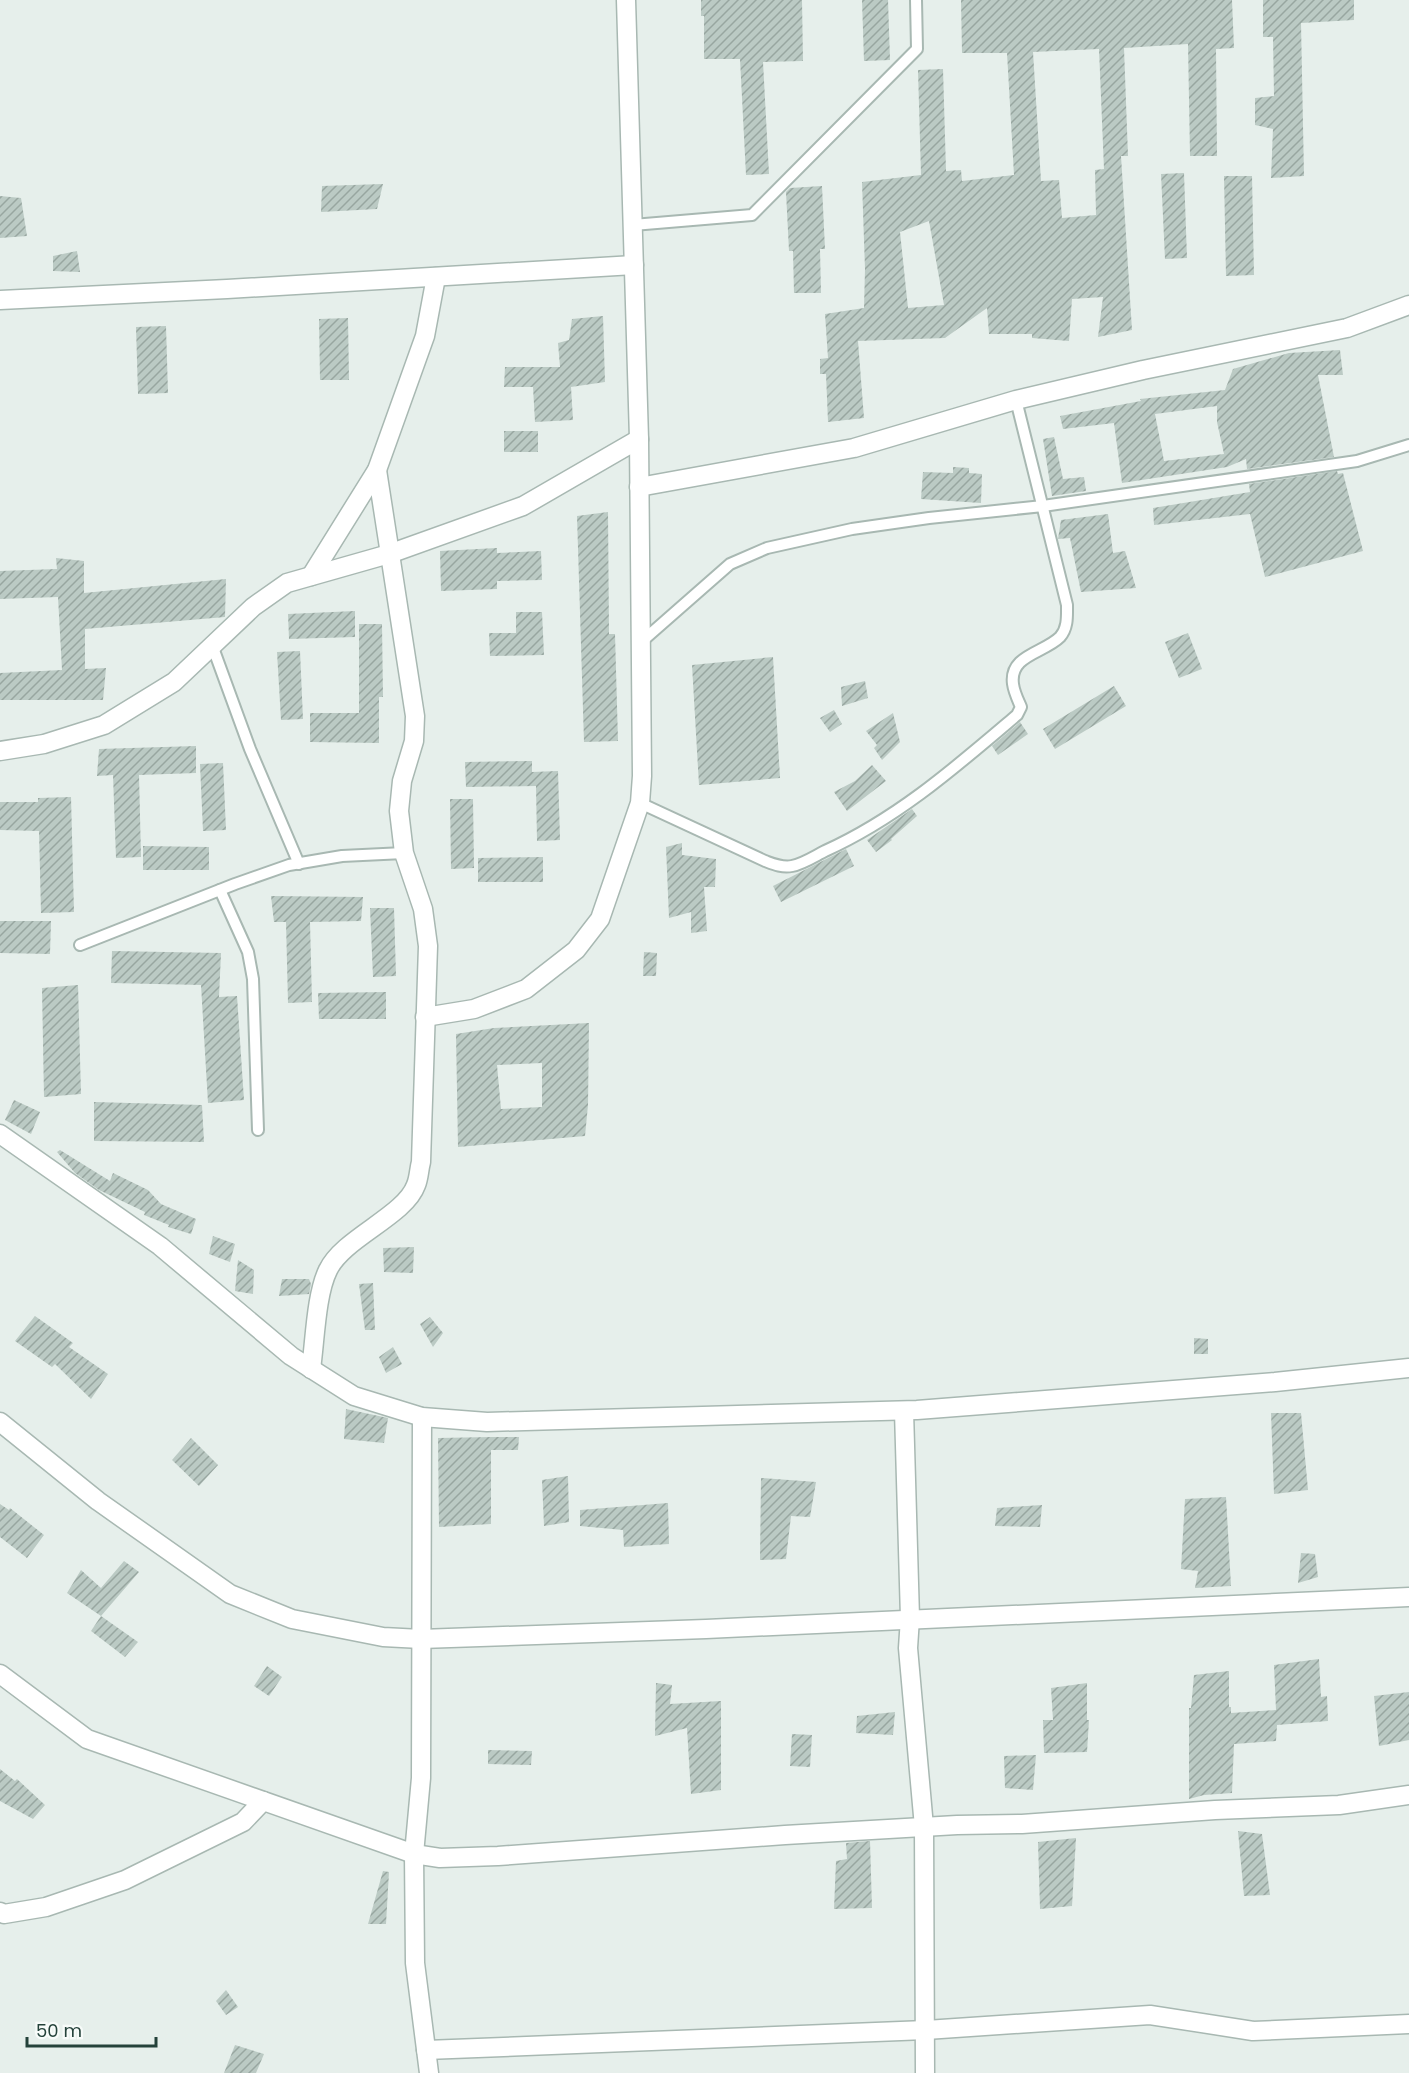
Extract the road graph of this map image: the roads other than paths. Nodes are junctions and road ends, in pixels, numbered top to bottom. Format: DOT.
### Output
graph roads {
  1 [pos="627,0"];
  2 [pos="916,0"];
  3 [pos="633,225"];
  4 [pos="634,265"];
  5 [pos="436,277"];
  6 [pos="0,300"];
  7 [pos="1409,305"];
  8 [pos="1016,400"];
  9 [pos="639,439"];
  10 [pos="1409,445"];
  11 [pos="377,470"];
  12 [pos="639,487"];
  13 [pos="1043,506"];
  14 [pos="389,554"];
  15 [pos="311,576"];
  16 [pos="639,643"];
  17 [pos="212,645"];
  18 [pos="0,751"];
  19 [pos="639,803"];
  20 [pos="404,854"];
  21 [pos="299,864"];
  22 [pos="220,890"];
  23 [pos="80,945"];
  24 [pos="425,1017"];
  25 [pos="258,1130"];
  26 [pos="0,1134"];
  27 [pos="1409,1368"];
  28 [pos="311,1369"];
  29 [pos="904,1411"];
  30 [pos="422,1417"];
  31 [pos="0,1422"];
  32 [pos="1409,1597"];
  33 [pos="910,1618"];
  34 [pos="421,1639"];
  35 [pos="0,1674"];
  36 [pos="1409,1795"];
  37 [pos="263,1801"];
  38 [pos="924,1827"];
  39 [pos="414,1854"];
  40 [pos="0,1912"];
  41 [pos="1409,2024"];
  42 [pos="926,2030"];
  43 [pos="426,2050"];
  44 [pos="429,2073"];
  45 [pos="925,2073"];
  1 -- 3 [label="street"];
  2 -- 3 [label="lane"];
  3 -- 4 [label="street"];
  4 -- 5 [label="street"];
  4 -- 9 [label="street"];
  5 -- 6 [label="street"];
  5 -- 11 [label="street"];
  7 -- 8 [label="street"];
  8 -- 12 [label="street"];
  8 -- 13 [label="lane"];
  9 -- 12 [label="street"];
  9 -- 14 [label="street"];
  10 -- 13 [label="lane"];
  11 -- 14 [label="street"];
  11 -- 15 [label="street"];
  12 -- 16 [label="street"];
  13 -- 16 [label="lane"];
  13 -- 19 [label="lane"];
  14 -- 15 [label="street"];
  14 -- 20 [label="street"];
  15 -- 17 [label="street"];
  16 -- 19 [label="street"];
  17 -- 18 [label="street"];
  17 -- 21 [label="lane"];
  19 -- 24 [label="street"];
  20 -- 21 [label="lane"];
  20 -- 24 [label="street"];
  21 -- 22 [label="lane"];
  22 -- 23 [label="lane"];
  22 -- 25 [label="lane"];
  24 -- 28 [label="street"];
  26 -- 28 [label="street"];
  27 -- 29 [label="street"];
  28 -- 30 [label="street"];
  29 -- 30 [label="street"];
  29 -- 33 [label="street"];
  30 -- 34 [label="street"];
  31 -- 34 [label="street"];
  32 -- 33 [label="street"];
  33 -- 34 [label="street"];
  33 -- 38 [label="street"];
  34 -- 39 [label="street"];
  35 -- 37 [label="street"];
  36 -- 38 [label="street"];
  37 -- 39 [label="street"];
  37 -- 40 [label="street"];
  38 -- 39 [label="street"];
  38 -- 42 [label="street"];
  39 -- 43 [label="street"];
  41 -- 42 [label="street"];
  42 -- 43 [label="street"];
  42 -- 45 [label="street"];
  43 -- 44 [label="street"];
}
